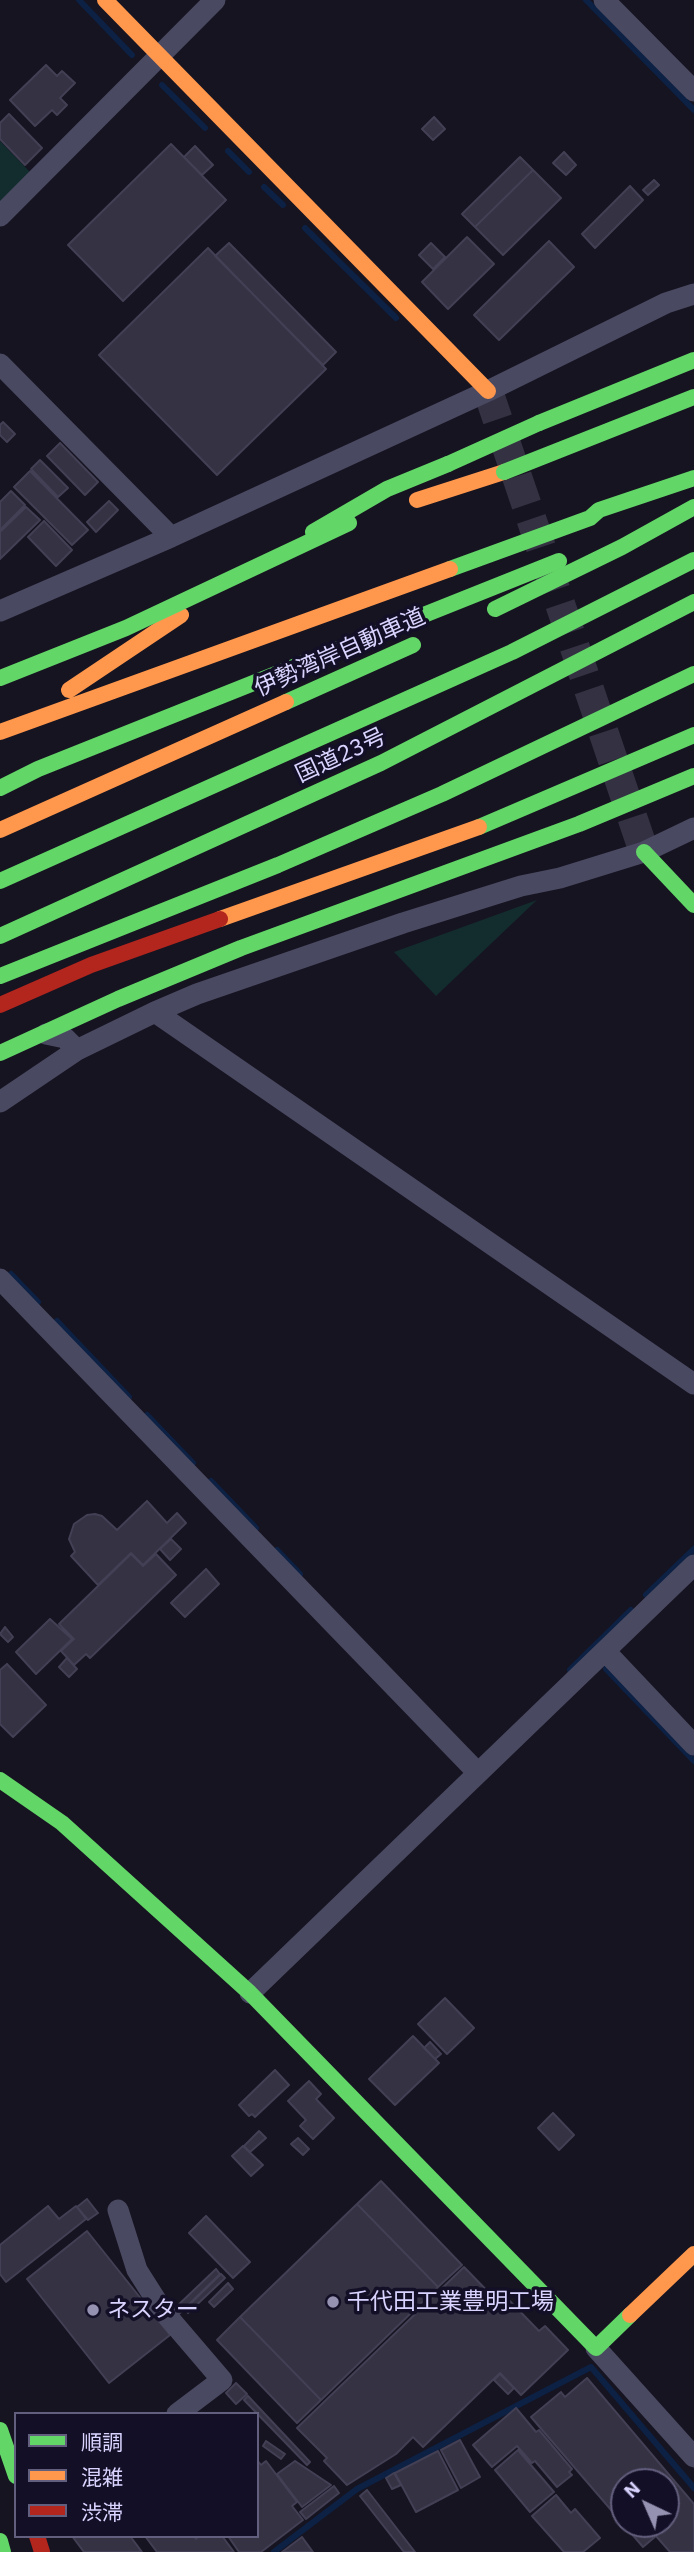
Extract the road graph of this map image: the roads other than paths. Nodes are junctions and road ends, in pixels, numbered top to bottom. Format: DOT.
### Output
graph roads {
  1 [pos="105,0"];
  2 [pos="215,0"];
  3 [pos="604,0"];
  4 [pos="159,56"];
  5 [pos="694,91"];
  6 [pos="0,216"];
  7 [pos="694,294"];
  8 [pos="694,360"];
  9 [pos="0,364"];
  10 [pos="488,391"];
  11 [pos="694,397"];
  12 [pos="694,478"];
  13 [pos="694,487"];
  14 [pos="387,489"];
  15 [pos="401,506"];
  16 [pos="694,507"];
  17 [pos="375,514"];
  18 [pos="590,518"];
  19 [pos="300,527"];
  20 [pos="171,537"];
  21 [pos="694,560"];
  22 [pos="694,602"];
  23 [pos="0,611"];
  24 [pos="482,614"];
  25 [pos="91,624"];
  26 [pos="431,637"];
  27 [pos="694,674"];
  28 [pos="0,676"];
  29 [pos="606,716"];
  30 [pos="1,732"];
  31 [pos="694,735"];
  32 [pos="690,777"];
  33 [pos="0,788"];
  34 [pos="430,816"];
  35 [pos="694,828"];
  36 [pos="0,831"];
  37 [pos="360,852"];
  38 [pos="645,852"];
  39 [pos="0,881"];
  40 [pos="694,905"];
  41 [pos="0,936"];
  42 [pos="185,971"];
  43 [pos="0,976"];
  44 [pos="0,1005"];
  45 [pos="155,1012"];
  46 [pos="46,1034"];
  47 [pos="77,1051"];
  48 [pos="0,1053"];
  49 [pos="0,1102"];
  50 [pos="0,1279"];
  51 [pos="694,1384"];
  52 [pos="694,1565"];
  53 [pos="605,1651"];
  54 [pos="694,1745"];
  55 [pos="478,1773"];
  56 [pos="0,1780"];
  57 [pos="250,1993"];
  58 [pos="118,2210"];
  59 [pos="694,2254"];
  60 [pos="596,2348"];
  61 [pos="180,2412"];
  62 [pos="0,2430"];
  63 [pos="694,2458"];
  64 [pos="14,2470"];
  65 [pos="0,2541"];
  66 [pos="3,2552"];
  1 -- 4 [label="main road"];
  2 -- 4 [label="street"];
  3 -- 5 [label="street"];
  4 -- 6 [label="street"];
  4 -- 10 [label="main road"];
  7 -- 10 [label="street"];
  8 -- 14 [label="main road, bridge"];
  9 -- 20 [label="street"];
  10 -- 20 [label="street"];
  11 -- 15 [label="main road, bridge"];
  12 -- 18 [label="main road"];
  13 -- 18 [label="main road"];
  14 -- 19 [label="main road"];
  14 -- 30 [label="main road"];
  16 -- 24 [label="main road, bridge"];
  16 -- 33 [label="main road"];
  17 -- 28 [label="main road, bridge"];
  18 -- 30 [label="main road"];
  20 -- 23 [label="street"];
  21 -- 39 [label="main road, bridge"];
  22 -- 41 [label="main road, 国道23号"];
  25 -- 28 [label="main road"];
  26 -- 36 [label="main road, 伊勢湾岸自動車道"];
  27 -- 29 [label="main road"];
  29 -- 34 [label="main road"];
  29 -- 43 [label="main road"];
  31 -- 44 [label="main road, bridge"];
  32 -- 42 [label="main road"];
  35 -- 38 [label="street"];
  37 -- 42 [label="main road"];
  38 -- 40 [label="main road"];
  38 -- 45 [label="street"];
  42 -- 46 [label="main road"];
  45 -- 47 [label="street"];
  45 -- 51 [label="street"];
  46 -- 47 [label="street"];
  46 -- 48 [label="main road"];
  47 -- 49 [label="street"];
  50 -- 55 [label="street"];
  52 -- 53 [label="street"];
  53 -- 54 [label="street"];
  53 -- 55 [label="street"];
  55 -- 57 [label="street"];
  56 -- 57 [label="main road"];
  57 -- 60 [label="main road"];
  58 -- 61 [label="street"];
  59 -- 60 [label="main road"];
  60 -- 63 [label="street"];
  62 -- 64 [label="main road"];
  65 -- 66 [label="main road"];
}
